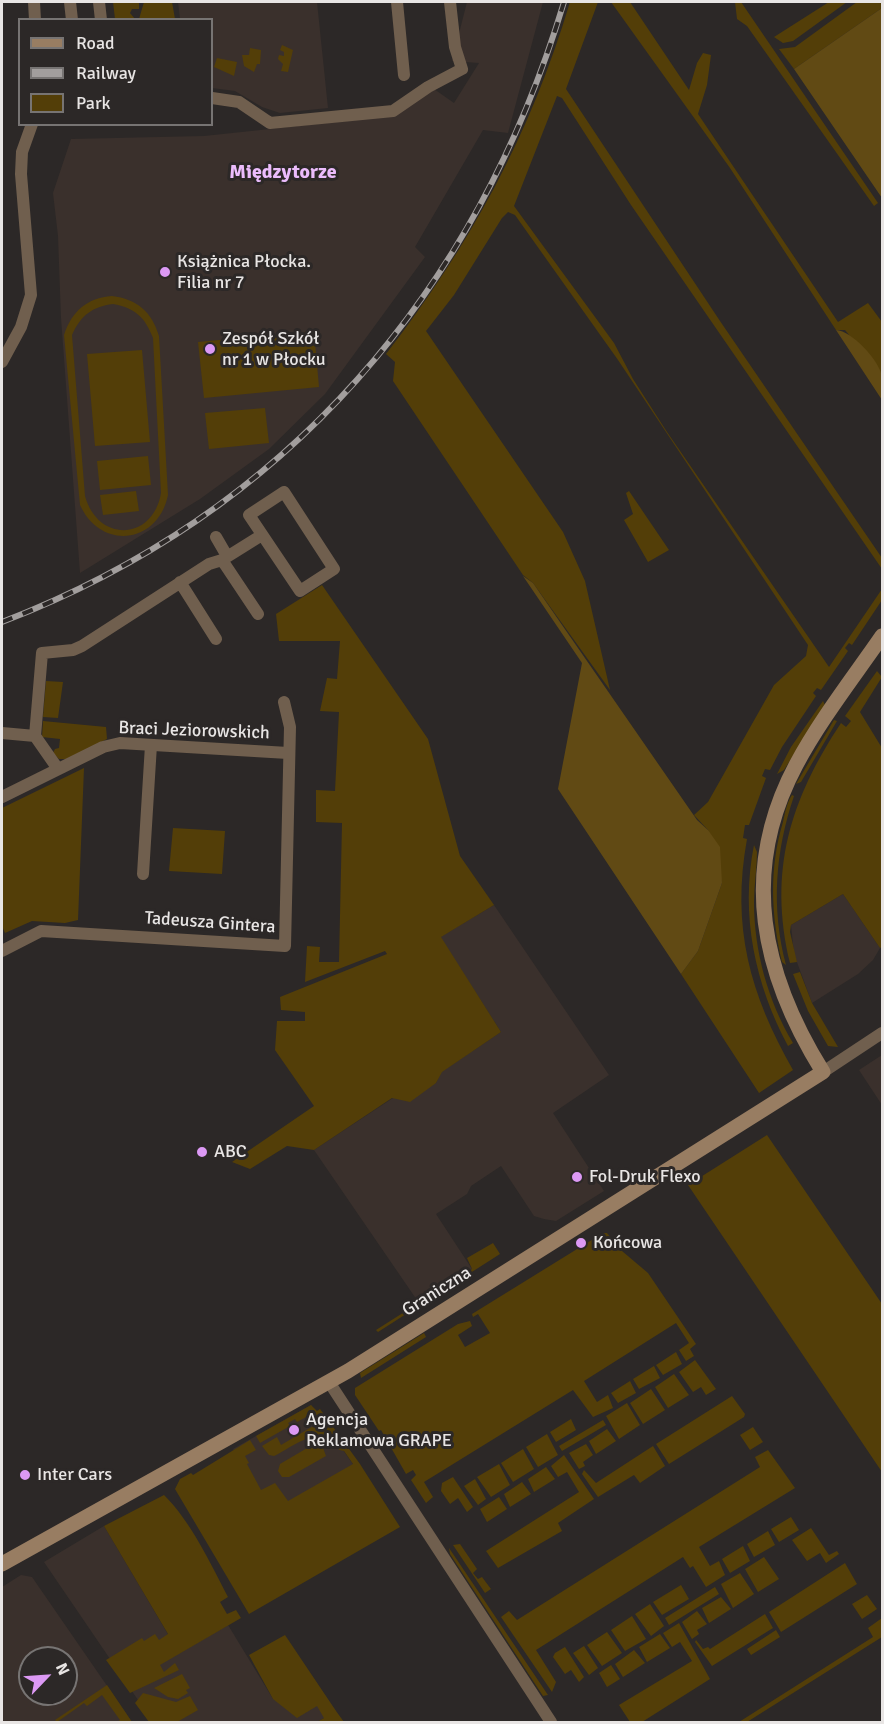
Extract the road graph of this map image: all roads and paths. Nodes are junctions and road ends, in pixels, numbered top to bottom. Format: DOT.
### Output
graph roads {
  1 [pos="34,2"];
  2 [pos="70,2"];
  3 [pos="99,2"];
  4 [pos="397,2"];
  5 [pos="450,2"];
  6 [pos="35,18"];
  7 [pos="72,18"];
  8 [pos="100,18"];
  9 [pos="404,75"];
  10 [pos="213,98"];
  11 [pos="31,126"];
  12 [pos="2,362"];
  13 [pos="262,535"];
  14 [pos="216,537"];
  15 [pos="225,558"];
  16 [pos="180,582"];
  17 [pos="258,614"];
  18 [pos="882,636"];
  19 [pos="216,639"];
  20 [pos="284,702"];
  21 [pos="2,733"];
  22 [pos="35,736"];
  23 [pos="151,745"];
  24 [pos="288,753"];
  25 [pos="58,769"];
  26 [pos="2,797"];
  27 [pos="143,874"];
  28 [pos="2,951"];
  29 [pos="882,1033"];
  30 [pos="823,1072"];
  31 [pos="329,1382"];
  32 [pos="2,1564"];
  33 [pos="551,1722"];
  1 -- 6 [label="street"];
  2 -- 7 [label="street"];
  3 -- 8 [label="street"];
  4 -- 9 [label="street"];
  5 -- 10 [label="street"];
  11 -- 12 [label="street"];
  13 -- 13 [label="street"];
  13 -- 15 [label="street"];
  14 -- 15 [label="street"];
  15 -- 16 [label="street"];
  15 -- 17 [label="street"];
  16 -- 19 [label="street"];
  16 -- 22 [label="street"];
  18 -- 30 [label="street"];
  20 -- 24 [label="street, Tadeusza Gintera"];
  21 -- 22 [label="street"];
  22 -- 25 [label="street"];
  23 -- 24 [label="street, Braci Jeziorowskich"];
  23 -- 25 [label="street, Braci Jeziorowskich"];
  23 -- 27 [label="street"];
  24 -- 28 [label="street, Tadeusza Gintera"];
  25 -- 26 [label="street, Braci Jeziorowskich"];
  29 -- 30 [label="street, Graniczna"];
  30 -- 31 [label="street, Graniczna"];
  31 -- 32 [label="street, Graniczna"];
  31 -- 33 [label="street"];
}
